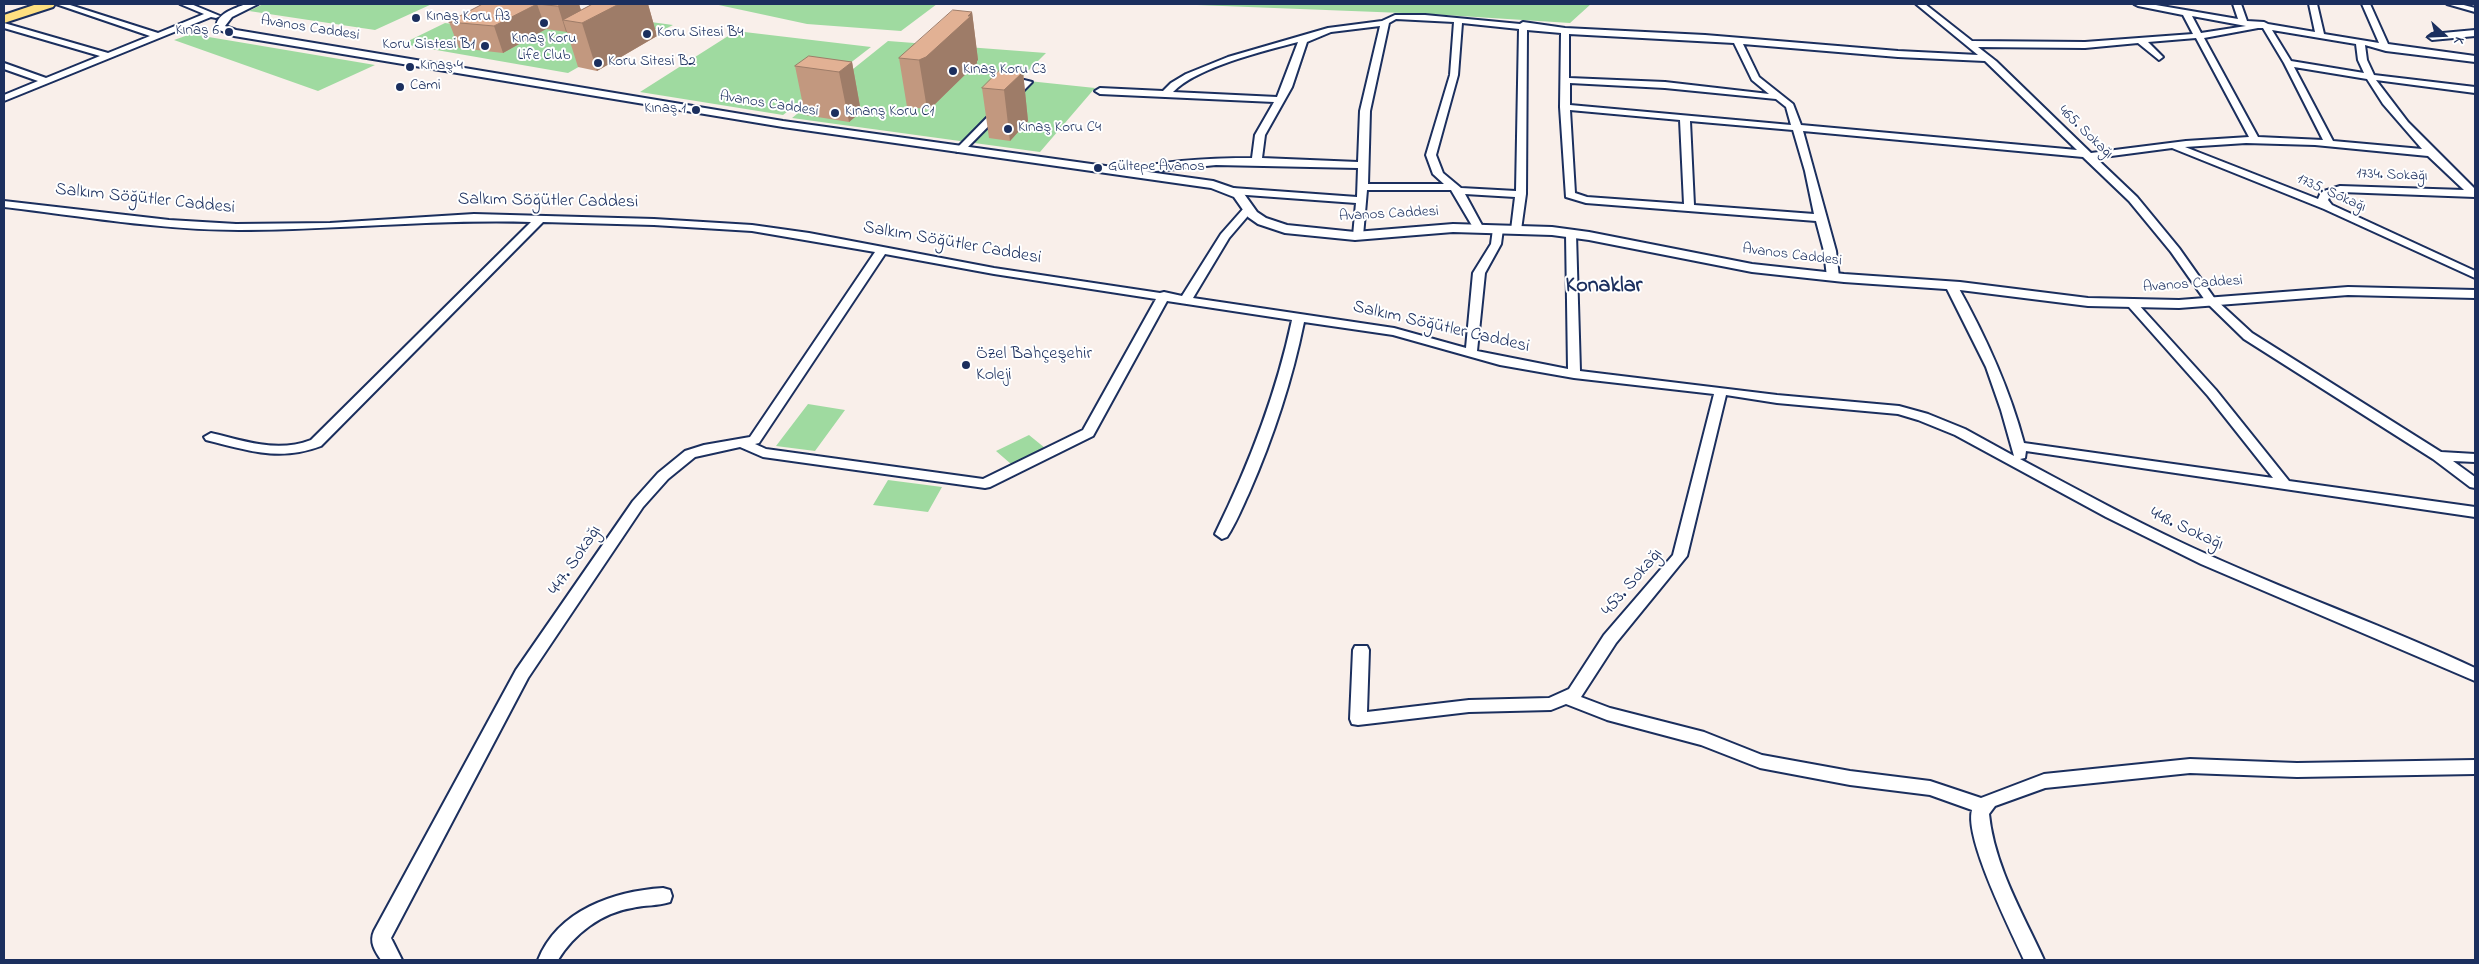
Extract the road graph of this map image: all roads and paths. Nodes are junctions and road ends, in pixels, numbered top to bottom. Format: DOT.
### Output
graph roads {
  1 [pos="28,4"];
  2 [pos="50,4"];
  3 [pos="60,4"];
  4 [pos="184,4"];
  5 [pos="253,4"];
  6 [pos="1920,4"];
  7 [pos="2138,4"];
  8 [pos="2237,4"];
  9 [pos="2313,4"];
  10 [pos="2366,4"];
  11 [pos="2450,4"];
  12 [pos="2475,10"];
  13 [pos="4,12"];
  14 [pos="2186,12"];
  15 [pos="212,14"];
  16 [pos="4,19"];
  17 [pos="223,20"];
  18 [pos="1458,20"];
  19 [pos="2243,21"];
  20 [pos="1385,23"];
  21 [pos="2264,24"];
  22 [pos="4,25"];
  23 [pos="1522,25"];
  24 [pos="1566,31"];
  25 [pos="2475,33"];
  26 [pos="2320,35"];
  27 [pos="159,36"];
  28 [pos="2198,36"];
  29 [pos="1309,37"];
  30 [pos="2432,37"];
  31 [pos="2140,40"];
  32 [pos="1737,41"];
  33 [pos="1971,44"];
  34 [pos="2360,44"];
  35 [pos="2386,48"];
  36 [pos="108,56"];
  37 [pos="2159,57"];
  38 [pos="1987,58"];
  39 [pos="2475,59"];
  40 [pos="2288,63"];
  41 [pos="4,66"];
  42 [pos="2371,77"];
  43 [pos="1564,80"];
  44 [pos="47,81"];
  45 [pos="1027,82"];
  46 [pos="2475,90"];
  47 [pos="1100,91"];
  48 [pos="1166,94"];
  49 [pos="1777,97"];
  50 [pos="4,98"];
  51 [pos="1279,100"];
  52 [pos="1565,107"];
  53 [pos="1685,118"];
  54 [pos="1797,126"];
  55 [pos="2254,140"];
  56 [pos="2330,144"];
  57 [pos="2173,146"];
  58 [pos="960,150"];
  59 [pos="2431,153"];
  60 [pos="2086,155"];
  61 [pos="1257,162"];
  62 [pos="1363,165"];
  63 [pos="1129,172"];
  64 [pos="1362,187"];
  65 [pos="1455,189"];
  66 [pos="1233,191"];
  67 [pos="1521,194"];
  68 [pos="2475,194"];
  69 [pos="1362,200"];
  70 [pos="4,204"];
  71 [pos="2328,207"];
  72 [pos="1689,209"];
  73 [pos="1248,210"];
  74 [pos="540,218"];
  75 [pos="1820,218"];
  76 [pos="1479,229"];
  77 [pos="1498,229"];
  78 [pos="1516,230"];
  79 [pos="1571,234"];
  80 [pos="1358,236"];
  81 [pos="882,250"];
  82 [pos="2475,275"];
  83 [pos="1833,277"];
  84 [pos="1951,285"];
  85 [pos="2475,294"];
  86 [pos="1164,295"];
  87 [pos="1186,299"];
  88 [pos="2211,301"];
  89 [pos="2133,305"];
  90 [pos="1299,317"];
  91 [pos="1471,354"];
  92 [pos="1574,374"];
  93 [pos="1721,391"];
  94 [pos="1887,408"];
  95 [pos="211,437"];
  96 [pos="743,443"];
  97 [pos="2018,446"];
  98 [pos="2438,456"];
  99 [pos="2475,458"];
  100 [pos="2022,465"];
  101 [pos="2475,484"];
  102 [pos="2286,486"];
  103 [pos="2475,512"];
  104 [pos="1222,534"];
  105 [pos="1361,650"];
  106 [pos="2475,675"];
  107 [pos="1568,698"];
  108 [pos="2475,767"];
  109 [pos="1984,806"];
  110 [pos="663,896"];
  111 [pos="392,960"];
  112 [pos="548,960"];
  113 [pos="2034,960"];
  1 -- 13 [label="main road"];
  2 -- 16 [label="main road"];
  3 -- 27 [label="street"];
  4 -- 15 [label="street"];
  5 -- 17 [label="street, Avanos Caddesi"];
  6 -- 33 [label="street, 465. Sokağı"];
  7 -- 14 [label="street"];
  8 -- 19 [label="street"];
  9 -- 26 [label="street"];
  10 -- 35 [label="street"];
  11 -- 12 [label="street"];
  14 -- 19 [label="street"];
  14 -- 28 [label="street"];
  15 -- 17 [label="street"];
  15 -- 27 [label="street"];
  17 -- 58 [label="street, Avanos Caddesi"];
  18 -- 20 [label="street"];
  18 -- 23 [label="street"];
  18 -- 65 [label="street"];
  19 -- 21 [label="street"];
  20 -- 29 [label="street"];
  20 -- 62 [label="street"];
  21 -- 26 [label="street"];
  21 -- 28 [label="street"];
  21 -- 40 [label="street"];
  22 -- 36 [label="street"];
  23 -- 24 [label="street"];
  23 -- 67 [label="street"];
  24 -- 32 [label="street"];
  24 -- 43 [label="street"];
  25 -- 30 [label="street"];
  26 -- 34 [label="street"];
  27 -- 36 [label="street"];
  28 -- 31 [label="street"];
  28 -- 55 [label="street"];
  29 -- 48 [label="street"];
  29 -- 51 [label="street"];
  31 -- 33 [label="street"];
  31 -- 37 [label="street"];
  32 -- 38 [label="street"];
  32 -- 49 [label="street"];
  33 -- 38 [label="street, 465. Sokağı"];
  34 -- 35 [label="street"];
  34 -- 42 [label="street"];
  35 -- 39 [label="street"];
  36 -- 44 [label="street"];
  38 -- 60 [label="street, 465. Sokağı"];
  40 -- 42 [label="street"];
  40 -- 56 [label="street"];
  41 -- 44 [label="street"];
  42 -- 46 [label="street"];
  42 -- 59 [label="street"];
  43 -- 49 [label="street"];
  43 -- 52 [label="street"];
  44 -- 50 [label="street"];
  45 -- 58 [label="street"];
  47 -- 48 [label="street"];
  48 -- 51 [label="street"];
  49 -- 54 [label="street"];
  51 -- 61 [label="street"];
  52 -- 53 [label="street"];
  52 -- 72 [label="street"];
  53 -- 54 [label="street"];
  53 -- 72 [label="street"];
  54 -- 60 [label="street"];
  54 -- 75 [label="street"];
  55 -- 56 [label="street"];
  55 -- 57 [label="street"];
  56 -- 59 [label="street"];
  57 -- 60 [label="street"];
  57 -- 71 [label="street, 1735. Sokağı"];
  58 -- 63 [label="street, Avanos Caddesi"];
  59 -- 68 [label="street"];
  60 -- 88 [label="street, 465. Sokağı"];
  61 -- 62 [label="street"];
  61 -- 63 [label="street"];
  62 -- 64 [label="street"];
  63 -- 66 [label="street, Avanos Caddesi"];
  64 -- 65 [label="street"];
  64 -- 69 [label="street"];
  65 -- 67 [label="street"];
  65 -- 76 [label="street"];
  66 -- 69 [label="street"];
  66 -- 73 [label="street, Avanos Caddesi"];
  67 -- 78 [label="street"];
  68 -- 71 [label="street, 1734. Sokağı"];
  69 -- 80 [label="street"];
  70 -- 74 [label="street, Salkım Söğütler Caddesi"];
  71 -- 82 [label="street, 1735. Sokağı"];
  72 -- 75 [label="street"];
  73 -- 80 [label="street, Avanos Caddesi"];
  73 -- 87 [label="street"];
  74 -- 81 [label="street, Salkım Söğütler Caddesi"];
  74 -- 95 [label="street"];
  75 -- 83 [label="street"];
  76 -- 77 [label="street, Avanos Caddesi"];
  76 -- 80 [label="street, Avanos Caddesi"];
  77 -- 78 [label="street, Avanos Caddesi"];
  77 -- 91 [label="street"];
  78 -- 79 [label="street, Avanos Caddesi"];
  79 -- 83 [label="street, Avanos Caddesi"];
  79 -- 92 [label="street"];
  81 -- 86 [label="street, Salkım Söğütler Caddesi"];
  81 -- 96 [label="street, 447. Sokağı"];
  83 -- 84 [label="street, Avanos Caddesi"];
  84 -- 89 [label="street, Avanos Caddesi"];
  84 -- 97 [label="street"];
  85 -- 88 [label="street, Avanos Caddesi"];
  86 -- 87 [label="street, Salkım Söğütler Caddesi"];
  86 -- 96 [label="street"];
  87 -- 90 [label="street, Salkım Söğütler Caddesi"];
  88 -- 89 [label="street, Avanos Caddesi"];
  88 -- 98 [label="street, 465. Sokağı"];
  89 -- 102 [label="street"];
  90 -- 91 [label="street, Salkım Söğütler Caddesi"];
  90 -- 104 [label="street"];
  91 -- 92 [label="street, Salkım Söğütler Caddesi"];
  92 -- 93 [label="street, Salkım Söğütler Caddesi"];
  93 -- 94 [label="street, Salkım Söğütler Caddesi"];
  93 -- 107 [label="street, 453. Sokağı"];
  94 -- 100 [label="street, 448. Sokağı"];
  96 -- 111 [label="street, 447. Sokağı"];
  97 -- 100 [label="street"];
  97 -- 102 [label="street"];
  98 -- 99 [label="street"];
  98 -- 101 [label="street, 465. Sokağı"];
  100 -- 106 [label="street, 448. Sokağı"];
  102 -- 103 [label="street"];
  105 -- 107 [label="street"];
  107 -- 109 [label="street"];
  108 -- 109 [label="street"];
  109 -- 113 [label="street"];
  110 -- 112 [label="street"];
}
